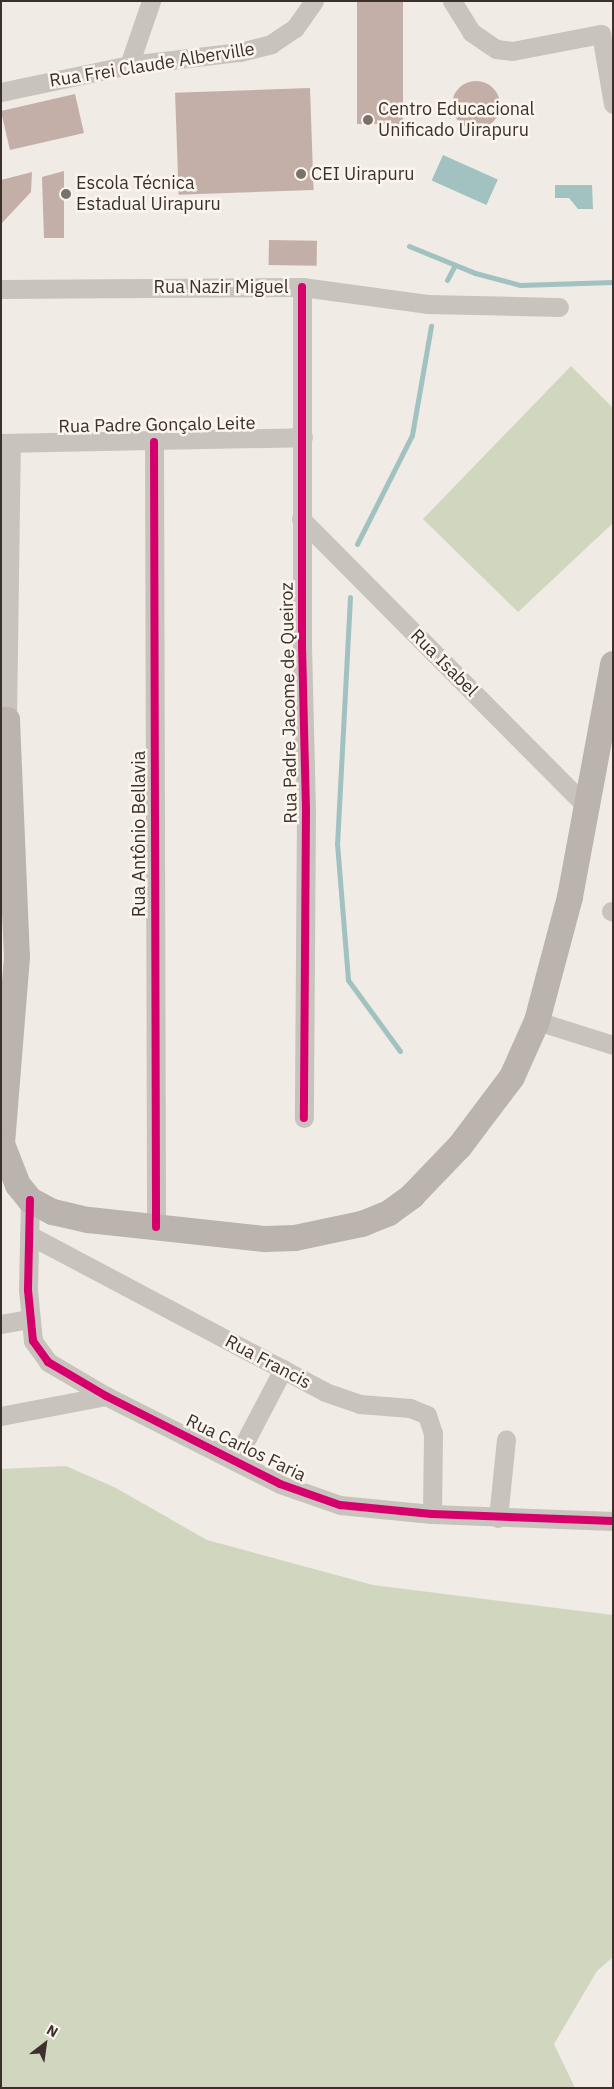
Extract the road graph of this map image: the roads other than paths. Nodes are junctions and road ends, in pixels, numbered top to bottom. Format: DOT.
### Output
graph roads {
  1 [pos="150,1"];
  2 [pos="314,1"];
  3 [pos="452,1"];
  4 [pos="129,65"];
  5 [pos="1,92"];
  6 [pos="613,104"];
  7 [pos="302,287"];
  8 [pos="1,289"];
  9 [pos="559,307"];
  10 [pos="303,437"];
  11 [pos="154,442"];
  12 [pos="6,443"];
  13 [pos="301,518"];
  14 [pos="4,598"];
  15 [pos="613,664"];
  16 [pos="4,720"];
  17 [pos="586,806"];
  18 [pos="537,1022"];
  19 [pos="613,1045"];
  20 [pos="304,1118"];
  21 [pos="30,1200"];
  22 [pos="156,1227"];
  23 [pos="29,1235"];
  24 [pos="29,1319"];
  25 [pos="1,1324"];
  26 [pos="283,1369"];
  27 [pos="106,1396"];
  28 [pos="1,1416"];
  29 [pos="506,1439"];
  30 [pos="235,1461"];
  31 [pos="432,1514"];
  32 [pos="498,1518"];
  33 [pos="613,1521"];
  1 -- 4 [label="street"];
  2 -- 4 [label="street, Rua Frei Claude Alberville"];
  3 -- 6 [label="street"];
  4 -- 5 [label="street, Rua Frei Claude Alberville"];
  7 -- 8 [label="street, Rua Nazir Miguel"];
  7 -- 9 [label="street, Rua Nazir Miguel"];
  7 -- 10 [label="street, Rua Padre Jacome de Queiroz"];
  10 -- 11 [label="street, Rua Padre Gonçalo Leite"];
  10 -- 13 [label="street, Rua Padre Jacome de Queiroz"];
  11 -- 12 [label="street, Rua Padre Gonçalo Leite"];
  11 -- 22 [label="street, Rua Antônio Bellavia"];
  12 -- 14 [label="street"];
  13 -- 17 [label="street, Rua Isabel"];
  13 -- 20 [label="street, Rua Padre Jacome de Queiroz"];
  14 -- 16 [label="street"];
  15 -- 17 [label="main road"];
  16 -- 21 [label="main road"];
  17 -- 18 [label="main road"];
  18 -- 19 [label="street"];
  18 -- 22 [label="main road"];
  21 -- 22 [label="main road"];
  21 -- 23 [label="street, Rua Carlos Faria"];
  23 -- 24 [label="street, Rua Carlos Faria"];
  23 -- 26 [label="street, Rua Francis"];
  24 -- 25 [label="street"];
  24 -- 27 [label="street, Rua Carlos Faria"];
  26 -- 30 [label="street"];
  26 -- 31 [label="street, Rua Francis"];
  27 -- 28 [label="street"];
  27 -- 30 [label="street, Rua Carlos Faria"];
  29 -- 32 [label="street"];
  30 -- 31 [label="street, Rua Carlos Faria"];
  31 -- 32 [label="street, Rua Carlos Faria"];
  32 -- 33 [label="street, Rua Carlos Faria"];
}
